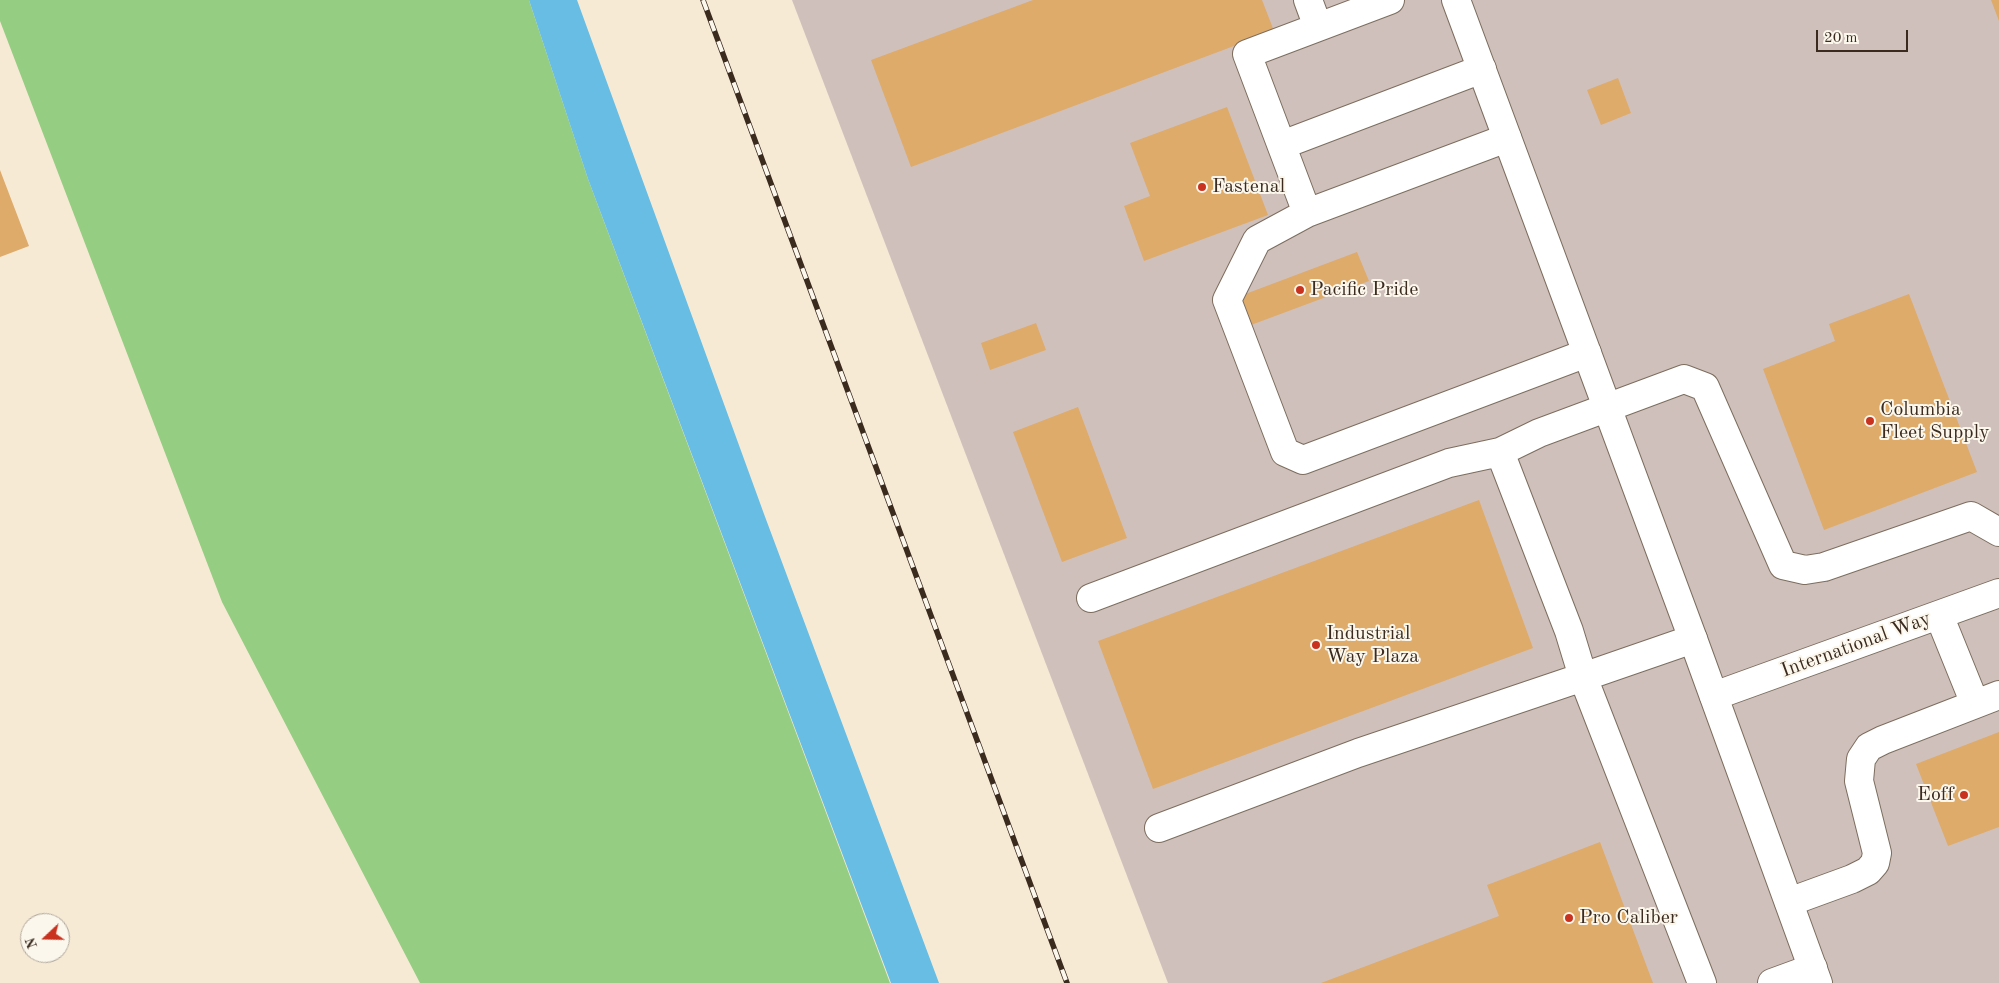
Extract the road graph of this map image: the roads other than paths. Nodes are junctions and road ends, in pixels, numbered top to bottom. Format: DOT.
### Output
graph roads {
  1 [pos="1308,0"];
  2 [pos="1390,0"];
  3 [pos="1456,0"];
  4 [pos="1318,27"];
  5 [pos="1482,69"];
  6 [pos="1507,138"];
  7 [pos="1282,145"];
  8 [pos="1307,213"];
  9 [pos="1587,354"];
  10 [pos="1608,408"];
  11 [pos="1500,452"];
  12 [pos="1999,532"];
  13 [pos="1999,593"];
  14 [pos="1091,598"];
  15 [pos="1939,615"];
  16 [pos="1693,639"];
  17 [pos="1583,677"];
  18 [pos="1714,696"];
  19 [pos="1987,700"];
  20 [pos="1160,828"];
  21 [pos="1789,902"];
  22 [pos="1815,975"];
  23 [pos="1702,983"];
  24 [pos="1772,983"];
  1 -- 4 [label="main road"];
  2 -- 4 [label="main road"];
  3 -- 5 [label="main road"];
  4 -- 7 [label="main road"];
  5 -- 6 [label="main road"];
  5 -- 7 [label="main road"];
  6 -- 8 [label="main road"];
  6 -- 9 [label="main road"];
  7 -- 8 [label="main road"];
  8 -- 9 [label="main road"];
  9 -- 10 [label="main road"];
  10 -- 11 [label="main road"];
  10 -- 12 [label="main road"];
  10 -- 16 [label="main road"];
  11 -- 14 [label="main road"];
  11 -- 17 [label="main road"];
  13 -- 15 [label="main road, International Way"];
  15 -- 18 [label="main road, International Way"];
  15 -- 19 [label="main road"];
  16 -- 17 [label="main road"];
  16 -- 18 [label="main road"];
  17 -- 20 [label="main road"];
  17 -- 23 [label="main road"];
  18 -- 21 [label="main road"];
  19 -- 21 [label="main road"];
  21 -- 22 [label="main road"];
  22 -- 24 [label="main road"];
}
